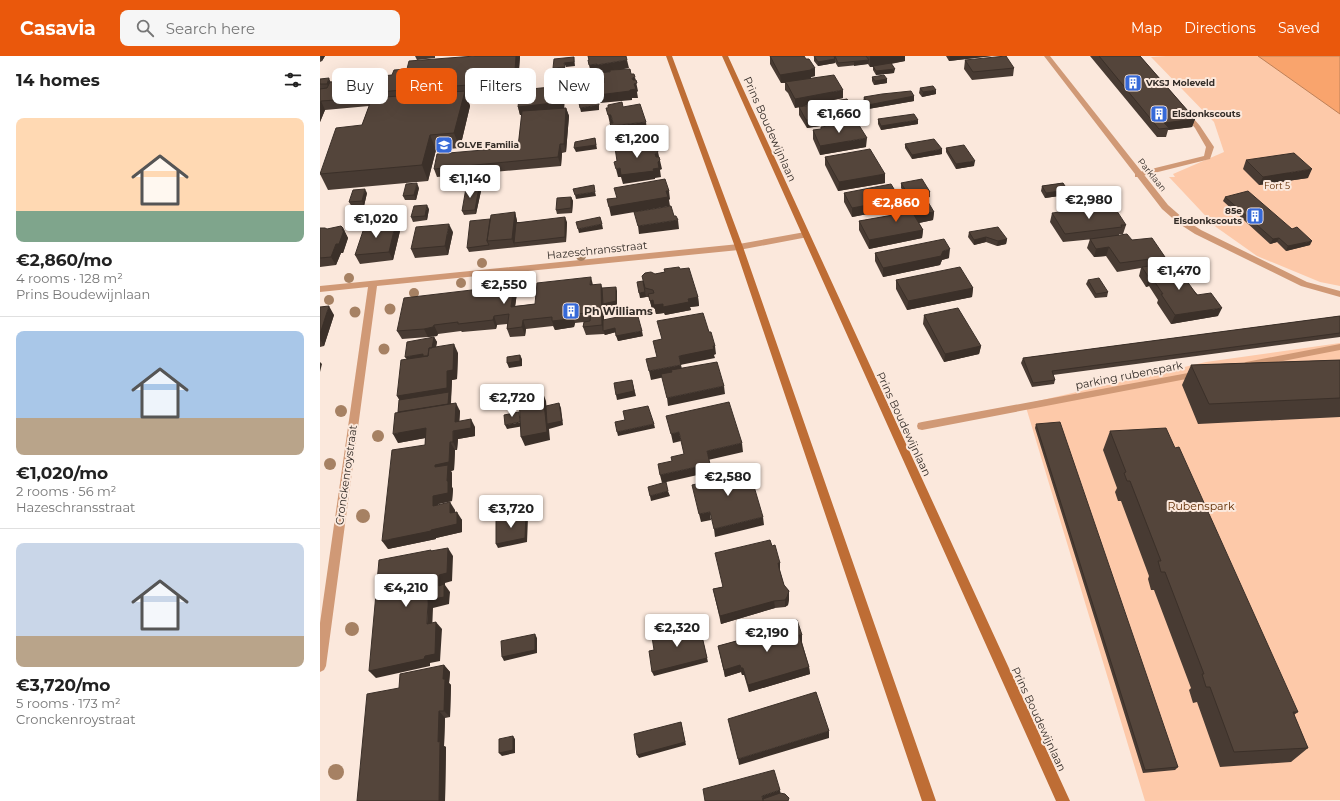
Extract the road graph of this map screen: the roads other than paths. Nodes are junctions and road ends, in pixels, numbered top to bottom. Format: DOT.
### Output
graph roads {
  1 [pos="669,56"];
  2 [pos="725,56"];
  3 [pos="1047,56"];
  4 [pos="1182,110"];
  5 [pos="1138,175"];
  6 [pos="805,235"];
  7 [pos="739,247"];
  8 [pos="373,284"];
  9 [pos="320,289"];
  10 [pos="1340,294"];
  11 [pos="1340,347"];
  12 [pos="1239,366"];
  13 [pos="1208,372"];
  14 [pos="922,426"];
  15 [pos="320,666"];
  16 [pos="929,801"];
  17 [pos="1063,801"];
  1 -- 7 [label="main road"];
  2 -- 6 [label="main road, Prins Boudewijnlaan"];
  3 -- 5 [label="street, Parklaan"];
  4 -- 5 [label="street"];
  5 -- 10 [label="street, Parklaan"];
  6 -- 7 [label="street, Hazeschransstraat"];
  6 -- 17 [label="main road, Prins Boudewijnlaan"];
  7 -- 8 [label="street, Hazeschransstraat"];
  7 -- 16 [label="main road"];
  8 -- 9 [label="street, Hazeschransstraat"];
  8 -- 15 [label="street, Cronckenroystraat"];
  11 -- 12 [label="street"];
  13 -- 14 [label="street, parking rubenspark"];
}
